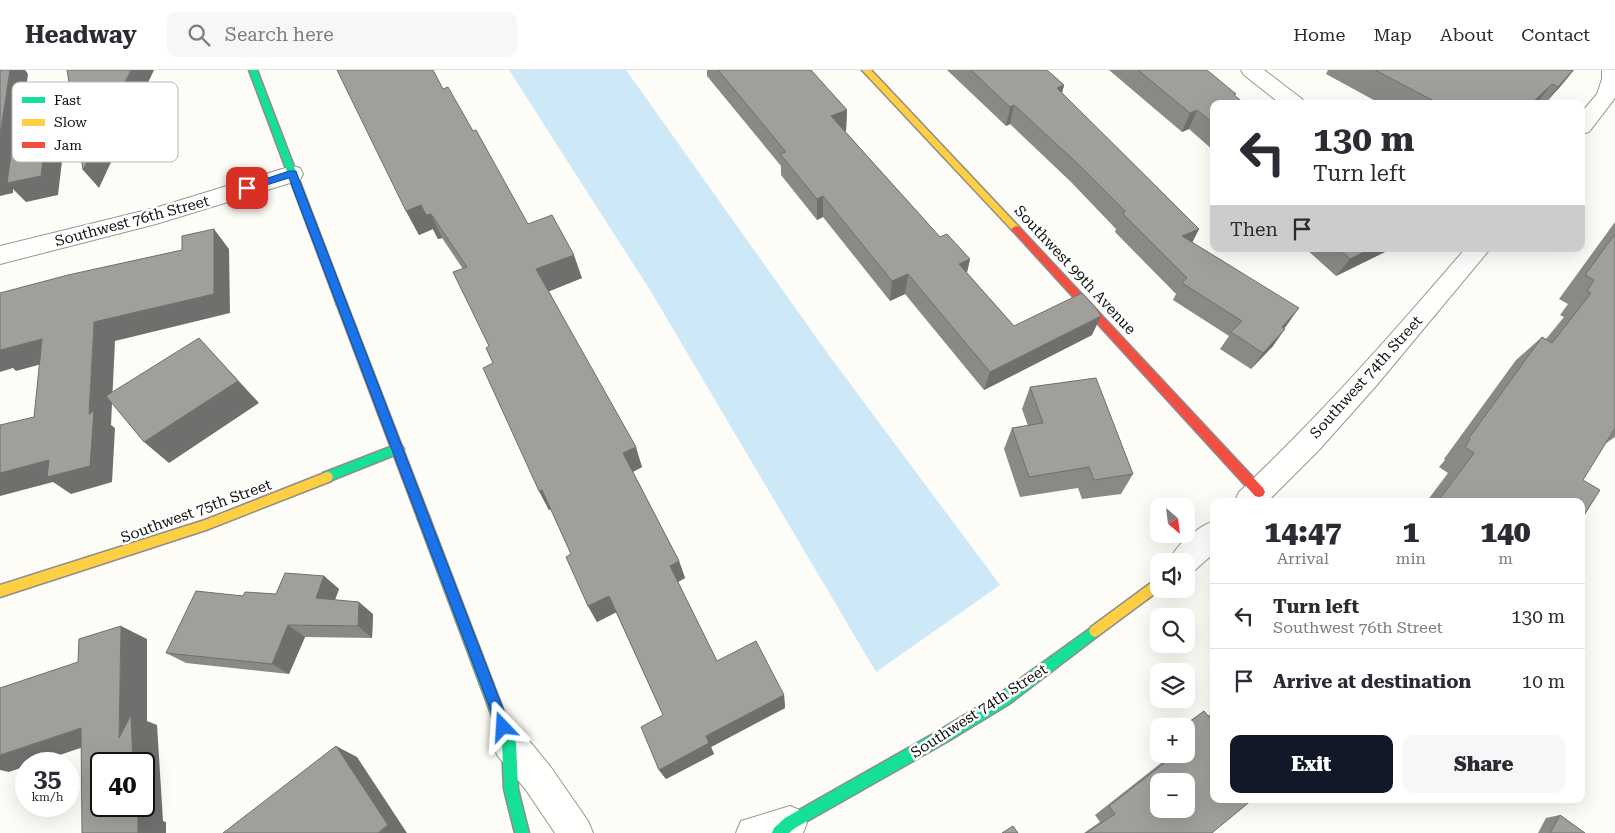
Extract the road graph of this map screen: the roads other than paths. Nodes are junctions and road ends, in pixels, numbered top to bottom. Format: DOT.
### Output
graph roads {
  1 [pos="253,70"];
  2 [pos="866,70"];
  3 [pos="1251,70"];
  4 [pos="1612,70"];
  5 [pos="1290,100"];
  6 [pos="1585,122"];
  7 [pos="292,174"];
  8 [pos="1475,252"];
  9 [pos="0,255"];
  10 [pos="398,449"];
  11 [pos="1254,496"];
  12 [pos="1210,538"];
  13 [pos="1193,553"];
  14 [pos="1150,590"];
  15 [pos="0,591"];
  16 [pos="509,743"];
  17 [pos="784,828"];
  18 [pos="522,833"];
  19 [pos="576,833"];
  20 [pos="753,833"];
  1 -- 7 [label="street"];
  2 -- 11 [label="street, Southwest 99th Avenue"];
  3 -- 5 [label="street"];
  4 -- 6 [label="street"];
  7 -- 9 [label="street, Southwest 76th Street"];
  7 -- 10 [label="street"];
  8 -- 11 [label="street, Southwest 74th Street"];
  10 -- 15 [label="street, Southwest 75th Street"];
  10 -- 16 [label="street"];
  12 -- 13 [label="street"];
  14 -- 17 [label="street, Southwest 74th Street"];
  16 -- 18 [label="street"];
  16 -- 19 [label="street"];
  17 -- 20 [label="street, Southwest 74th Street"];
}
